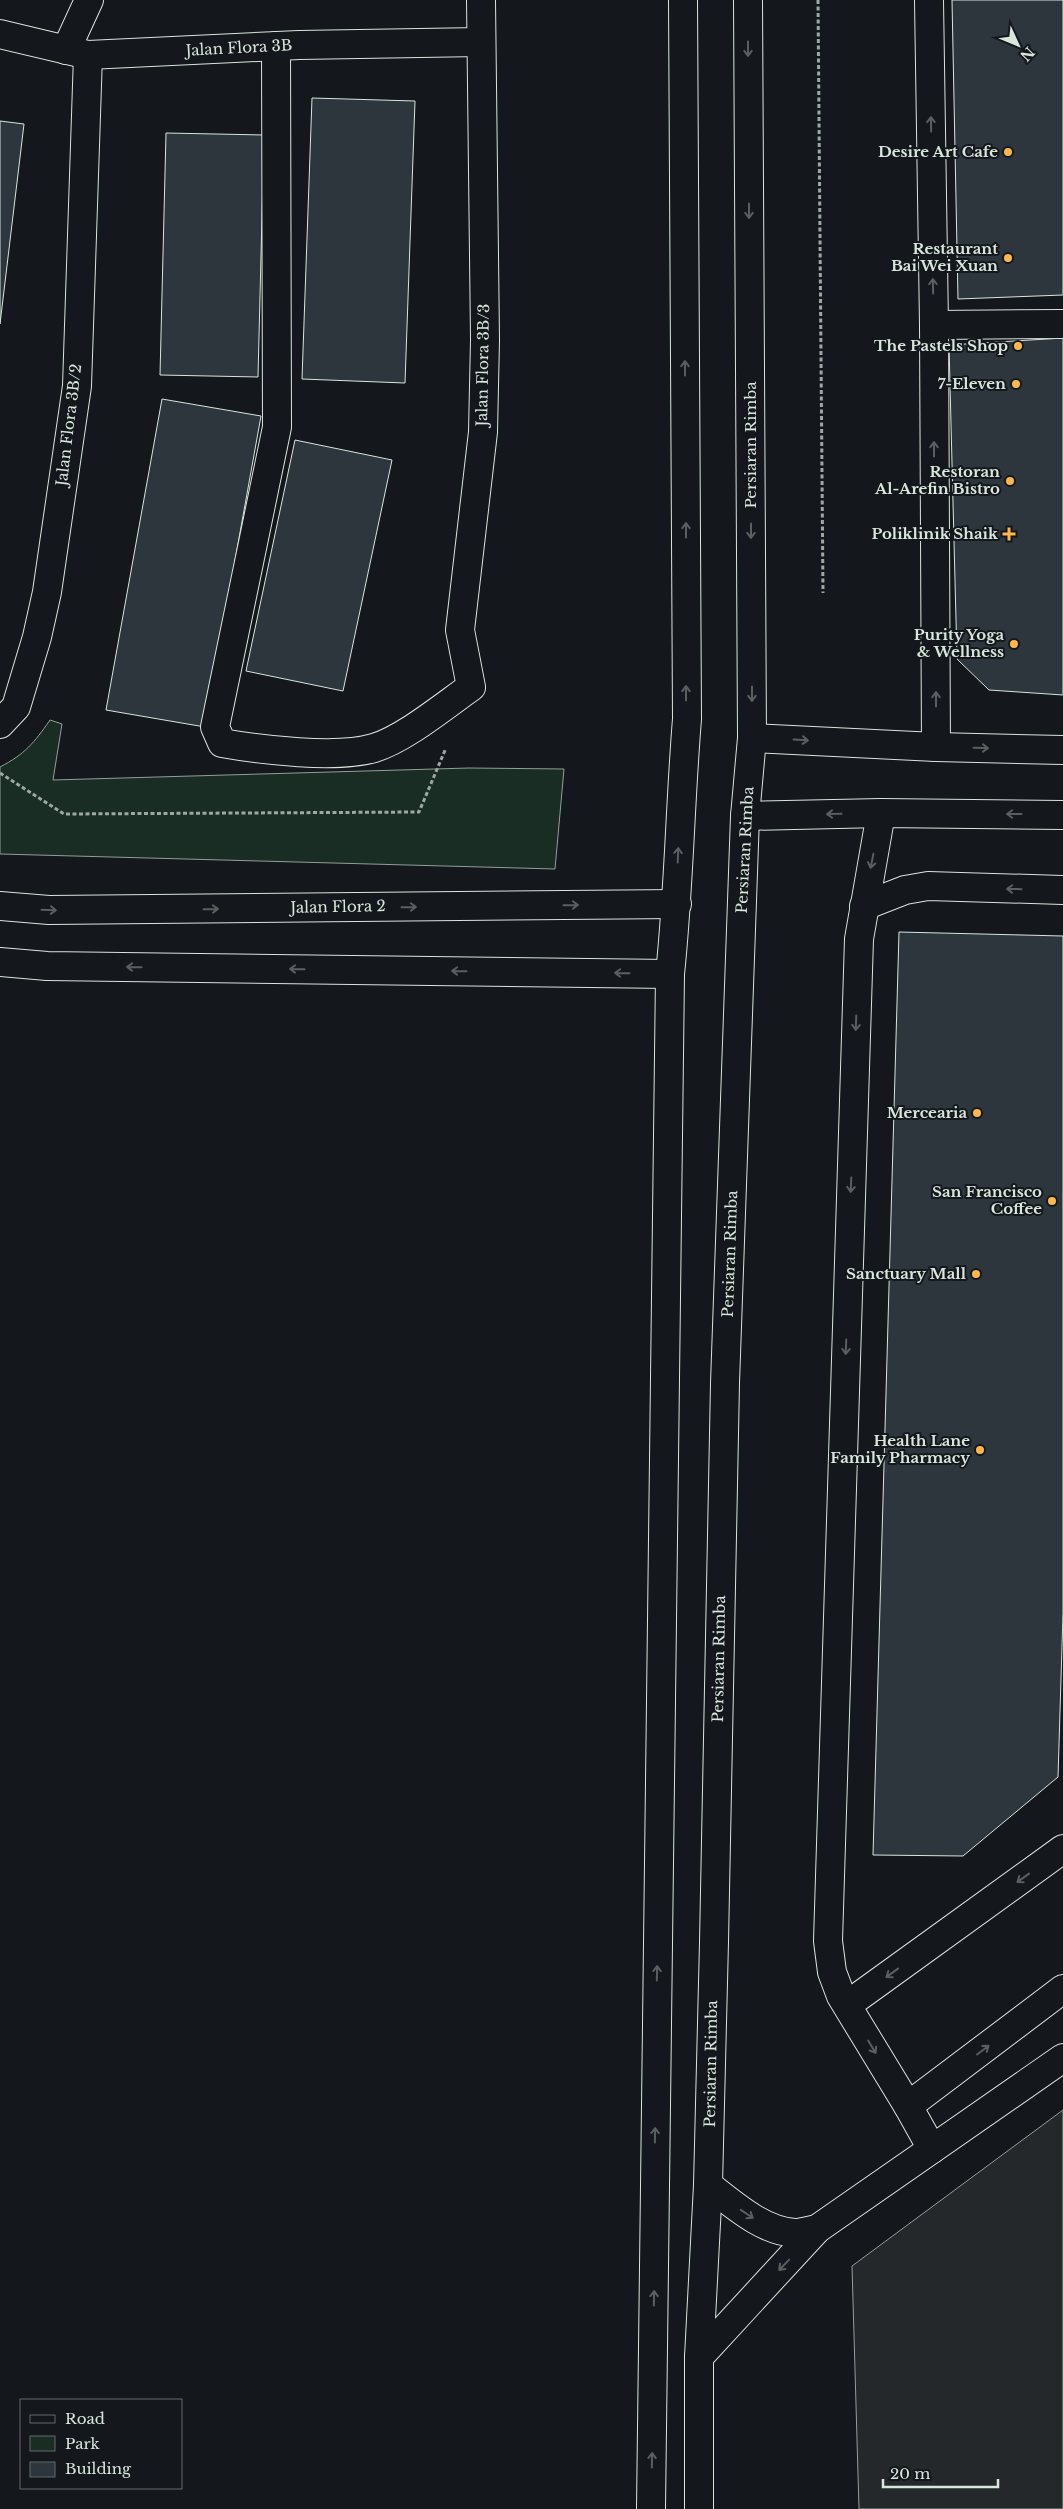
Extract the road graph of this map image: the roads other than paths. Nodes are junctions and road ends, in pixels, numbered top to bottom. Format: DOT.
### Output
graph roads {
  1 [pos="89,0"];
  2 [pos="481,0"];
  3 [pos="683,0"];
  4 [pos="748,0"];
  5 [pos="929,0"];
  6 [pos="0,34"];
  7 [pos="480,42"];
  8 [pos="276,46"];
  9 [pos="77,53"];
  10 [pos="1063,324"];
  11 [pos="934,325"];
  12 [pos="0,724"];
  13 [pos="752,738"];
  14 [pos="936,748"];
  15 [pos="1063,750"];
  16 [pos="881,813"];
  17 [pos="1063,815"];
  18 [pos="745,816"];
  19 [pos="1063,890"];
  20 [pos="677,904"];
  21 [pos="0,906"];
  22 [pos="864,906"];
  23 [pos="0,962"];
  24 [pos="670,974"];
  25 [pos="1063,1849"];
  26 [pos="1063,1989"];
  27 [pos="847,2006"];
  28 [pos="1062,2062"];
  29 [pos="908,2106"];
  30 [pos="932,2149"];
  31 [pos="708,2185"];
  32 [pos="817,2229"];
  33 [pos="700,2357"];
  34 [pos="651,2509"];
  35 [pos="699,2509"];
  1 -- 9 [label="street"];
  2 -- 7 [label="street, Jalan Flora 3B/3"];
  20 -- 3 [label="street, one-way"];
  4 -- 13 [label="street, Persiaran Rimba, one-way"];
  11 -- 5 [label="street, one-way"];
  6 -- 9 [label="street, Jalan Flora 3B"];
  7 -- 8 [label="street, Jalan Flora 3B"];
  7 -- 8 [label="street, Jalan Flora 3B/3"];
  8 -- 9 [label="street, Jalan Flora 3B"];
  9 -- 12 [label="street, Jalan Flora 3B/2"];
  10 -- 11 [label="street"];
  14 -- 11 [label="street, one-way"];
  13 -- 14 [label="street, one-way"];
  13 -- 18 [label="street, Persiaran Rimba"];
  14 -- 15 [label="street, one-way"];
  17 -- 16 [label="street, one-way"];
  16 -- 18 [label="street, one-way"];
  16 -- 22 [label="street, one-way"];
  18 -- 31 [label="street, Persiaran Rimba"];
  19 -- 22 [label="street, one-way"];
  21 -- 20 [label="street, Jalan Flora 2, one-way"];
  20 -- 24 [label="street"];
  22 -- 27 [label="street, one-way"];
  24 -- 23 [label="street, one-way"];
  34 -- 24 [label="street, one-way"];
  25 -- 27 [label="street, one-way"];
  29 -- 26 [label="street, one-way"];
  27 -- 29 [label="street, one-way"];
  28 -- 30 [label="street"];
  29 -- 30 [label="street"];
  30 -- 32 [label="street"];
  31 -- 32 [label="street, one-way"];
  31 -- 33 [label="street, Persiaran Rimba"];
  32 -- 33 [label="street, one-way"];
  33 -- 35 [label="street, Persiaran Rimba"];
}
